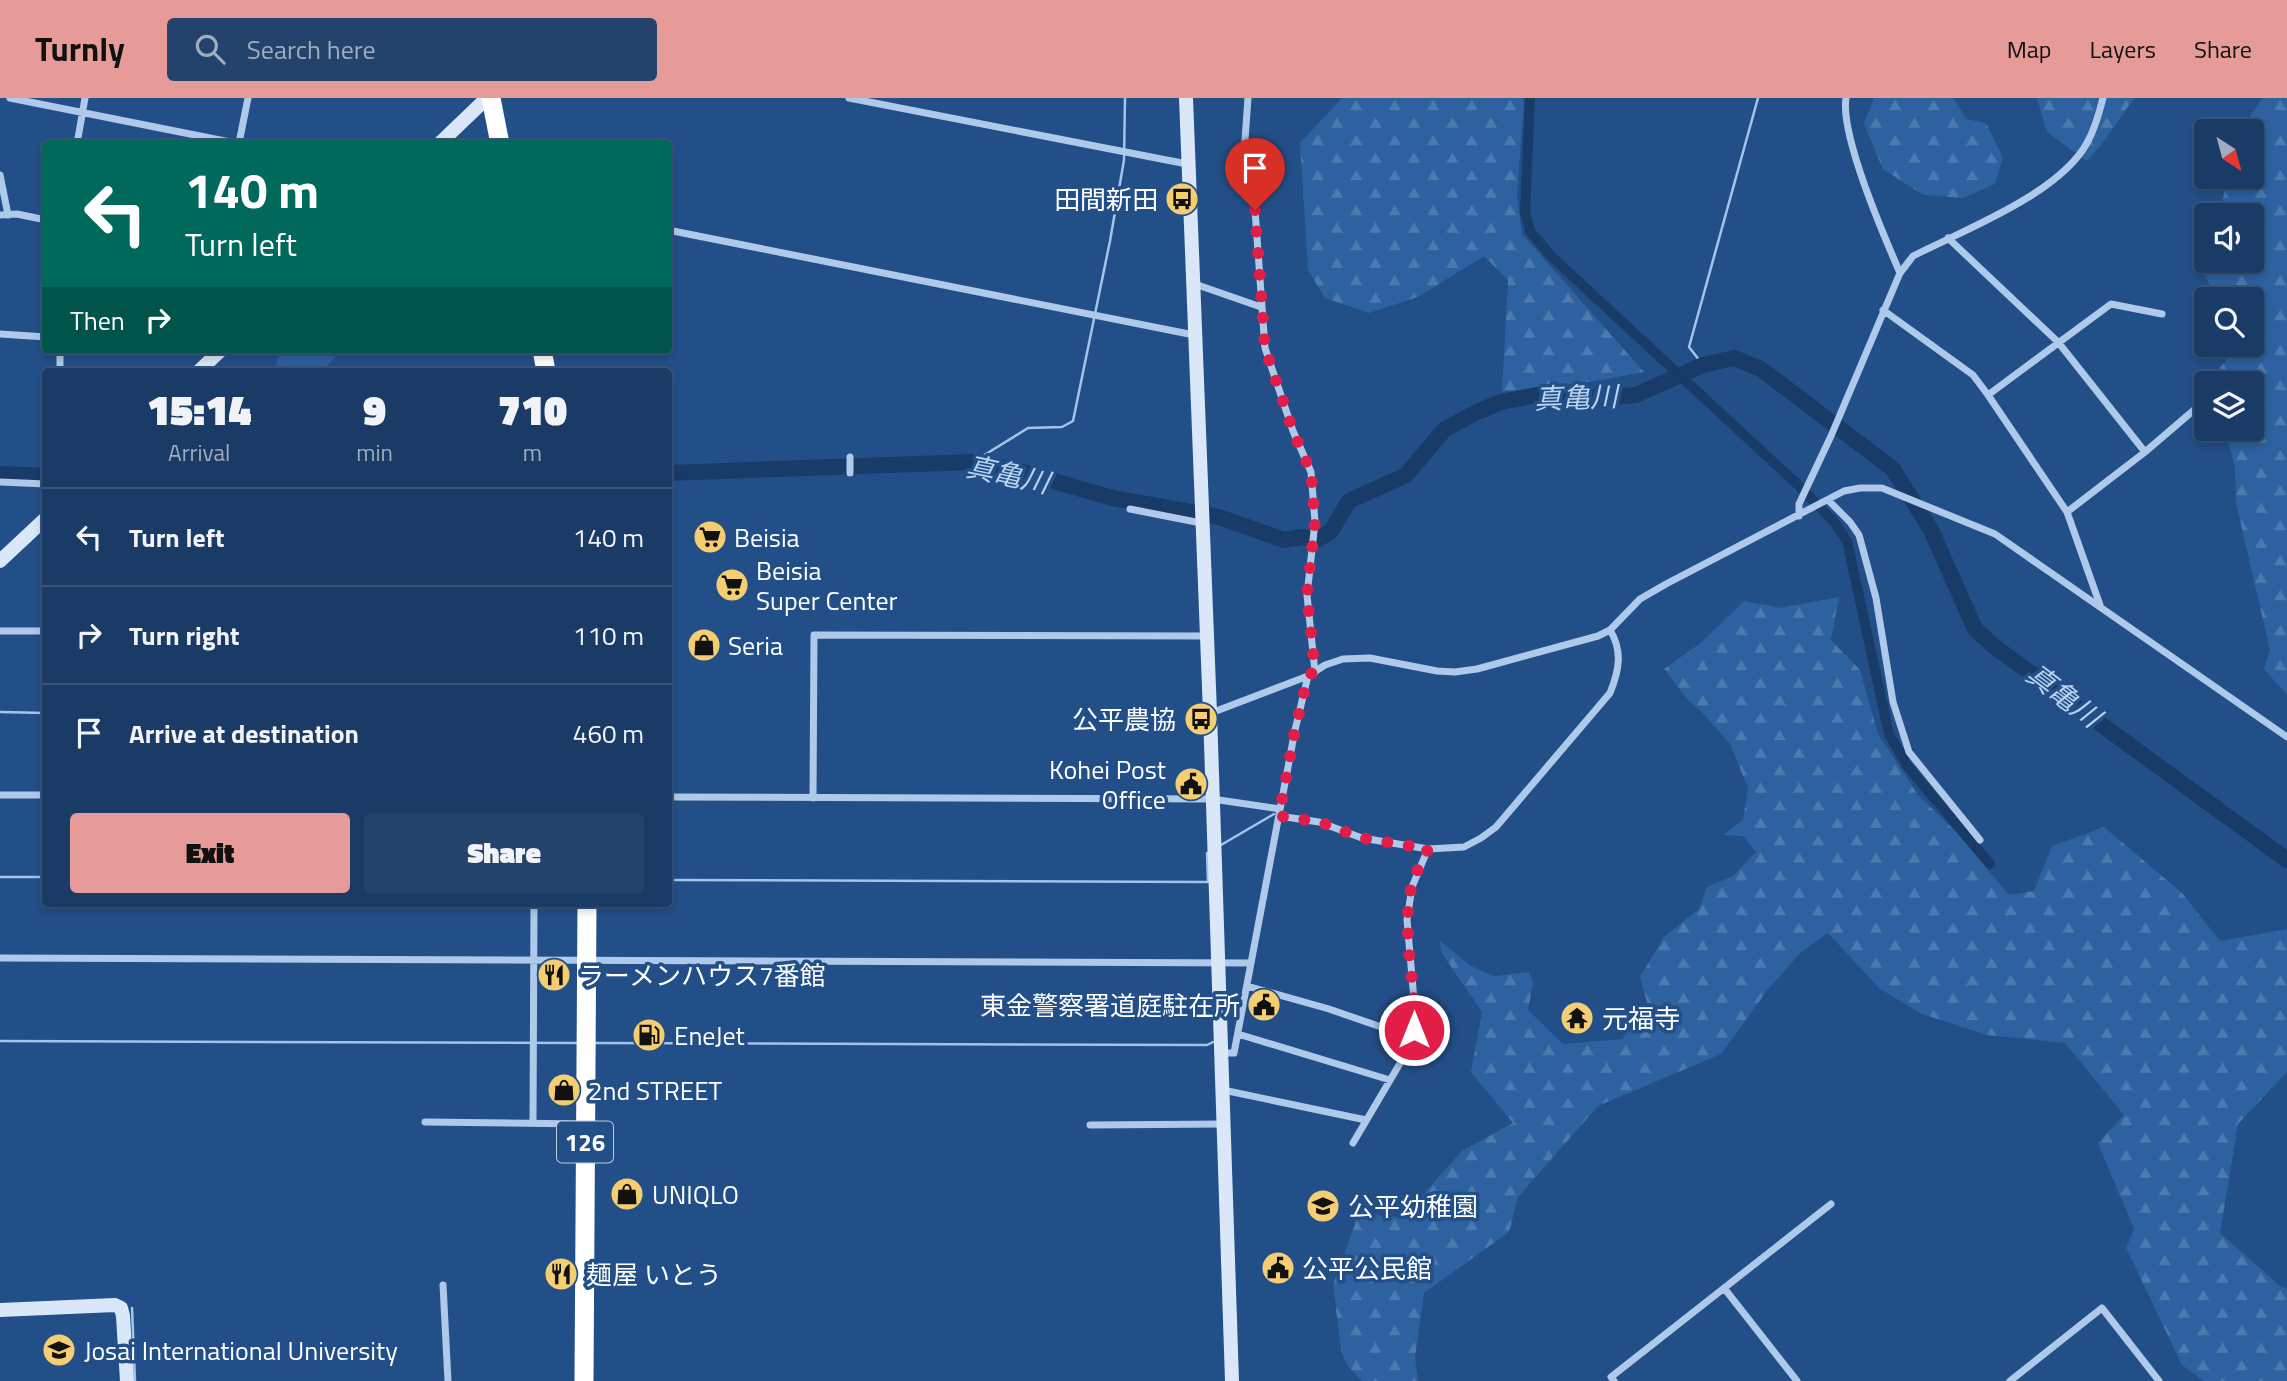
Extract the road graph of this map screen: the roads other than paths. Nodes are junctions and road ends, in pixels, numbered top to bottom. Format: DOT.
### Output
graph roads {
  1 [pos="10,98"];
  2 [pos="85,98"];
  3 [pos="248,98"];
  4 [pos="489,98"];
  5 [pos="849,98"];
  6 [pos="1186,98"];
  7 [pos="1248,98"];
  8 [pos="1846,98"];
  9 [pos="2103,98"];
  10 [pos="82,112"];
  11 [pos="78,140"];
  12 [pos="224,140"];
  13 [pos="240,140"];
  14 [pos="443,140"];
  15 [pos="499,140"];
  16 [pos="1187,164"];
  17 [pos="0,176"];
  18 [pos="4,215"];
  19 [pos="42,219"];
  20 [pos="672,231"];
  21 [pos="1948,238"];
  22 [pos="1899,273"];
  23 [pos="1191,283"];
  24 [pos="1261,307"];
  25 [pos="1883,310"];
  26 [pos="2162,314"];
  27 [pos="0,334"];
  28 [pos="1194,335"];
  29 [pos="42,337"];
  30 [pos="2058,342"];
  31 [pos="217,354"];
  32 [pos="202,368"];
  33 [pos="1989,395"];
  34 [pos="2194,410"];
  35 [pos="2145,452"];
  36 [pos="850,457"];
  37 [pos="850,473"];
  38 [pos="0,482"];
  39 [pos="42,484"];
  40 [pos="1829,501"];
  41 [pos="1130,509"];
  42 [pos="2067,512"];
  43 [pos="1799,516"];
  44 [pos="42,522"];
  45 [pos="1201,523"];
  46 [pos="0,561"];
  47 [pos="2100,605"];
  48 [pos="1609,630"];
  49 [pos="0,631"];
  50 [pos="42,631"];
  51 [pos="1207,636"];
  52 [pos="1312,674"];
  53 [pos="1210,713"];
  54 [pos="2287,737"];
  55 [pos="0,795"];
  56 [pos="42,795"];
  57 [pos="672,797"];
  58 [pos="813,798"];
  59 [pos="1212,799"];
  60 [pos="1279,812"];
  61 [pos="1980,840"];
  62 [pos="1428,849"];
  63 [pos="534,907"];
  64 [pos="587,907"];
  65 [pos="0,958"];
  66 [pos="534,960"];
  67 [pos="586,960"];
  68 [pos="1218,962"];
  69 [pos="1251,963"];
  70 [pos="1247,986"];
  71 [pos="1238,1034"];
  72 [pos="1413,1038"];
  73 [pos="1221,1053"];
  74 [pos="1390,1080"];
  75 [pos="1222,1090"];
  76 [pos="1366,1120"];
  77 [pos="425,1122"];
  78 [pos="533,1124"];
  79 [pos="585,1124"];
  80 [pos="1224,1124"];
  81 [pos="1090,1125"];
  82 [pos="1353,1143"];
  83 [pos="1831,1204"];
  84 [pos="443,1285"];
  85 [pos="1724,1288"];
  86 [pos="0,1310"];
  87 [pos="127,1381"];
  88 [pos="448,1381"];
  89 [pos="584,1381"];
  90 [pos="1232,1381"];
  91 [pos="1614,1381"];
  92 [pos="1797,1381"];
  93 [pos="2010,1381"];
  94 [pos="2159,1381"];
  1 -- 10 [label="street"];
  2 -- 10 [label="street"];
  3 -- 13 [label="street"];
  4 -- 14 [label="street"];
  4 -- 15 [label="highway"];
  5 -- 16 [label="street"];
  6 -- 16 [label="street"];
  7 -- 24 [label="street"];
  8 -- 22 [label="street"];
  9 -- 21 [label="street"];
  10 -- 11 [label="street"];
  10 -- 12 [label="street"];
  16 -- 23 [label="street"];
  17 -- 18 [label="street"];
  18 -- 19 [label="street"];
  20 -- 28 [label="street"];
  21 -- 22 [label="street"];
  21 -- 30 [label="street"];
  22 -- 25 [label="street"];
  23 -- 24 [label="street"];
  23 -- 28 [label="street"];
  24 -- 52 [label="street"];
  25 -- 33 [label="street"];
  25 -- 43 [label="street"];
  26 -- 30 [label="street"];
  27 -- 29 [label="street"];
  28 -- 45 [label="street"];
  30 -- 33 [label="street"];
  30 -- 35 [label="street"];
  31 -- 32 [label="street"];
  33 -- 42 [label="street"];
  34 -- 35 [label="street"];
  35 -- 42 [label="street"];
  36 -- 37 [label="street"];
  38 -- 39 [label="street"];
  40 -- 43 [label="street"];
  40 -- 47 [label="street"];
  40 -- 61 [label="street"];
  41 -- 45 [label="street"];
  42 -- 47 [label="street"];
  43 -- 48 [label="street"];
  44 -- 46 [label="street"];
  45 -- 51 [label="street"];
  47 -- 54 [label="street"];
  48 -- 52 [label="street"];
  48 -- 62 [label="street"];
  49 -- 50 [label="street"];
  51 -- 53 [label="street"];
  51 -- 58 [label="street"];
  52 -- 53 [label="street"];
  52 -- 60 [label="street"];
  53 -- 59 [label="street"];
  55 -- 56 [label="street"];
  57 -- 58 [label="street"];
  58 -- 59 [label="street"];
  59 -- 60 [label="street"];
  59 -- 68 [label="street"];
  60 -- 62 [label="street"];
  60 -- 69 [label="street"];
  62 -- 72 [label="street"];
  63 -- 66 [label="street"];
  64 -- 67 [label="highway, 126"];
  65 -- 66 [label="street"];
  66 -- 67 [label="street"];
  66 -- 78 [label="street"];
  67 -- 68 [label="street"];
  67 -- 79 [label="highway, 126"];
  68 -- 69 [label="street"];
  68 -- 73 [label="street"];
  69 -- 70 [label="street"];
  70 -- 71 [label="street"];
  70 -- 72 [label="street"];
  71 -- 73 [label="street"];
  71 -- 74 [label="street"];
  72 -- 74 [label="street"];
  73 -- 75 [label="street"];
  74 -- 76 [label="street"];
  75 -- 76 [label="street"];
  75 -- 80 [label="street"];
  76 -- 82 [label="street"];
  77 -- 78 [label="street"];
  78 -- 79 [label="street"];
  79 -- 89 [label="highway, 126"];
  80 -- 81 [label="street"];
  80 -- 90 [label="street"];
  83 -- 85 [label="street"];
  84 -- 88 [label="street"];
  85 -- 91 [label="street"];
  85 -- 92 [label="street"];
  86 -- 87 [label="street"];
  93 -- 94 [label="street"];
}
